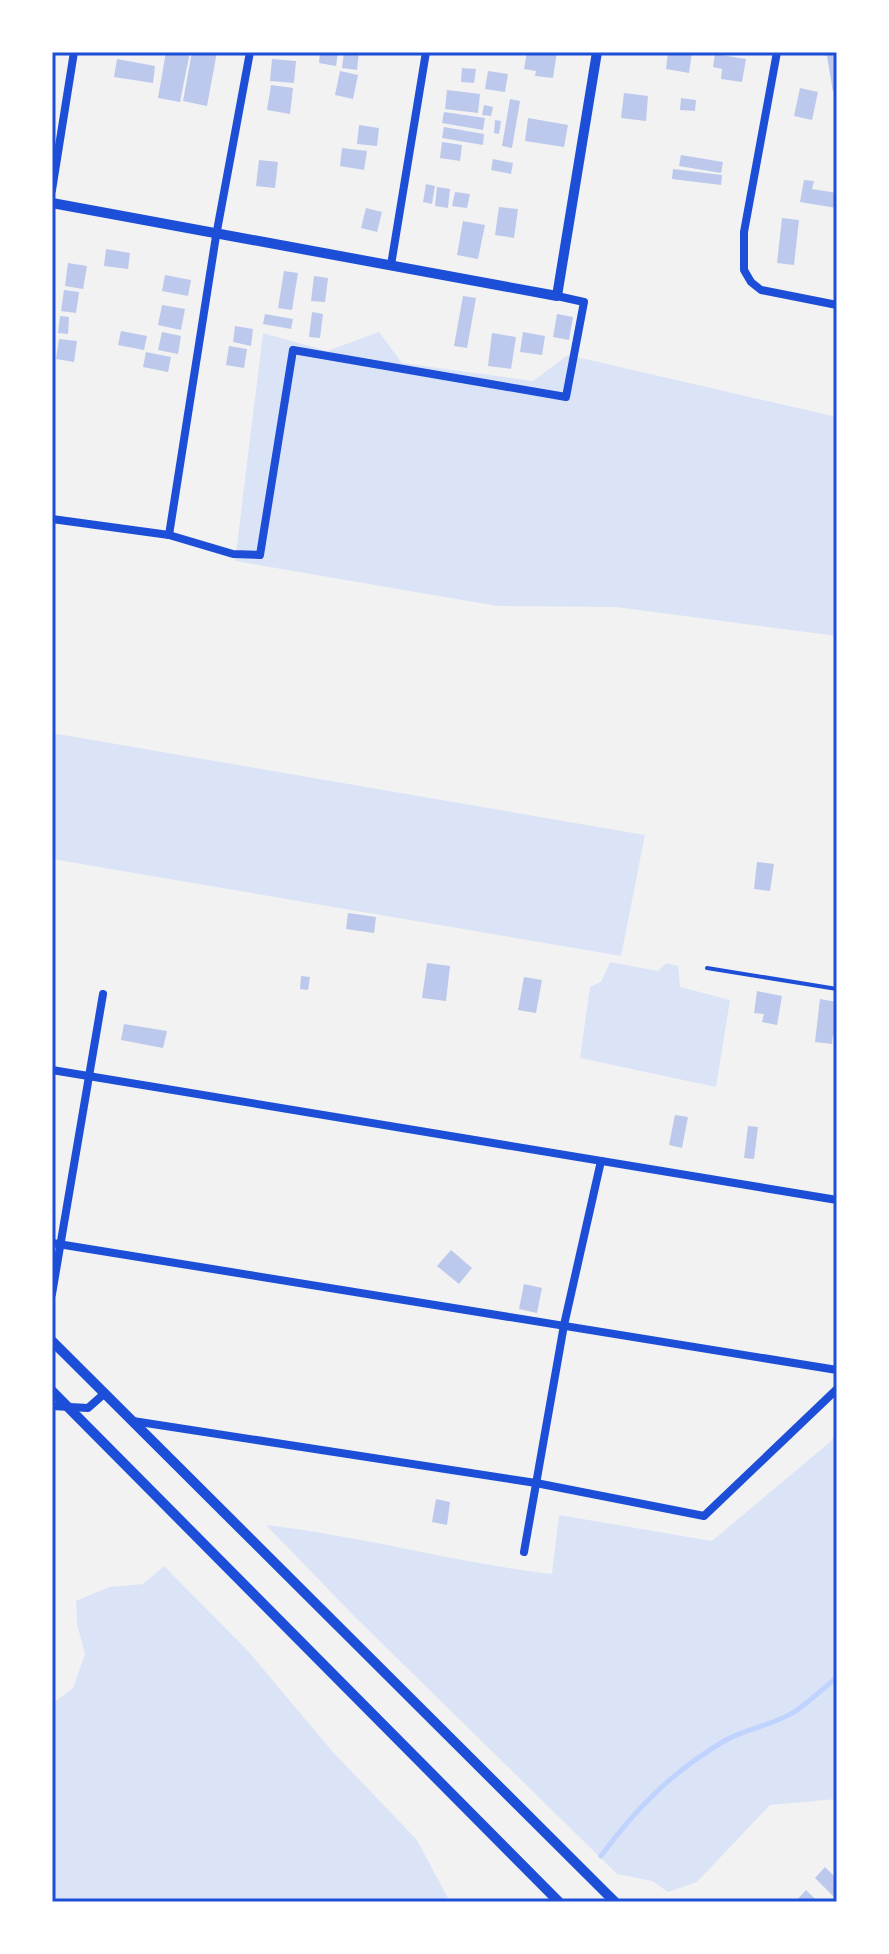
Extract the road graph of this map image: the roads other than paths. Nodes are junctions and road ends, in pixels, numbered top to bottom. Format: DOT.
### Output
graph roads {
  1 [pos="74,52"];
  2 [pos="250,52"];
  3 [pos="426,52"];
  4 [pos="597,52"];
  5 [pos="777,52"];
  6 [pos="52,190"];
  7 [pos="52,203"];
  8 [pos="216,236"];
  9 [pos="391,265"];
  10 [pos="557,296"];
  11 [pos="837,305"];
  12 [pos="52,519"];
  13 [pos="169,535"];
  14 [pos="707,968"];
  15 [pos="837,989"];
  16 [pos="103,994"];
  17 [pos="52,1070"];
  18 [pos="89,1076"];
  19 [pos="601,1161"];
  20 [pos="837,1200"];
  21 [pos="57,1244"];
  22 [pos="52,1294"];
  23 [pos="564,1325"];
  24 [pos="52,1341"];
  25 [pos="837,1370"];
  26 [pos="837,1389"];
  27 [pos="52,1391"];
  28 [pos="105,1393"];
  29 [pos="52,1406"];
  30 [pos="69,1408"];
  31 [pos="132,1421"];
  32 [pos="536,1483"];
  33 [pos="524,1552"];
  34 [pos="559,1902"];
  35 [pos="615,1902"];
  1 -- 6 [label="street"];
  2 -- 8 [label="street"];
  3 -- 9 [label="street"];
  4 -- 10 [label="street"];
  5 -- 11 [label="street"];
  7 -- 8 [label="street"];
  8 -- 9 [label="street"];
  8 -- 13 [label="street"];
  9 -- 10 [label="street"];
  10 -- 13 [label="street"];
  12 -- 13 [label="street"];
  14 -- 15 [label="lane"];
  16 -- 18 [label="street"];
  17 -- 18 [label="street"];
  18 -- 19 [label="street"];
  18 -- 21 [label="street"];
  19 -- 20 [label="street"];
  19 -- 23 [label="street"];
  21 -- 22 [label="street"];
  21 -- 23 [label="street"];
  23 -- 25 [label="street"];
  23 -- 32 [label="street"];
  24 -- 28 [label="street"];
  26 -- 32 [label="street"];
  27 -- 30 [label="street"];
  28 -- 30 [label="street"];
  28 -- 31 [label="street"];
  29 -- 30 [label="street"];
  30 -- 34 [label="street"];
  31 -- 32 [label="street"];
  31 -- 35 [label="street"];
  32 -- 33 [label="street"];
}
